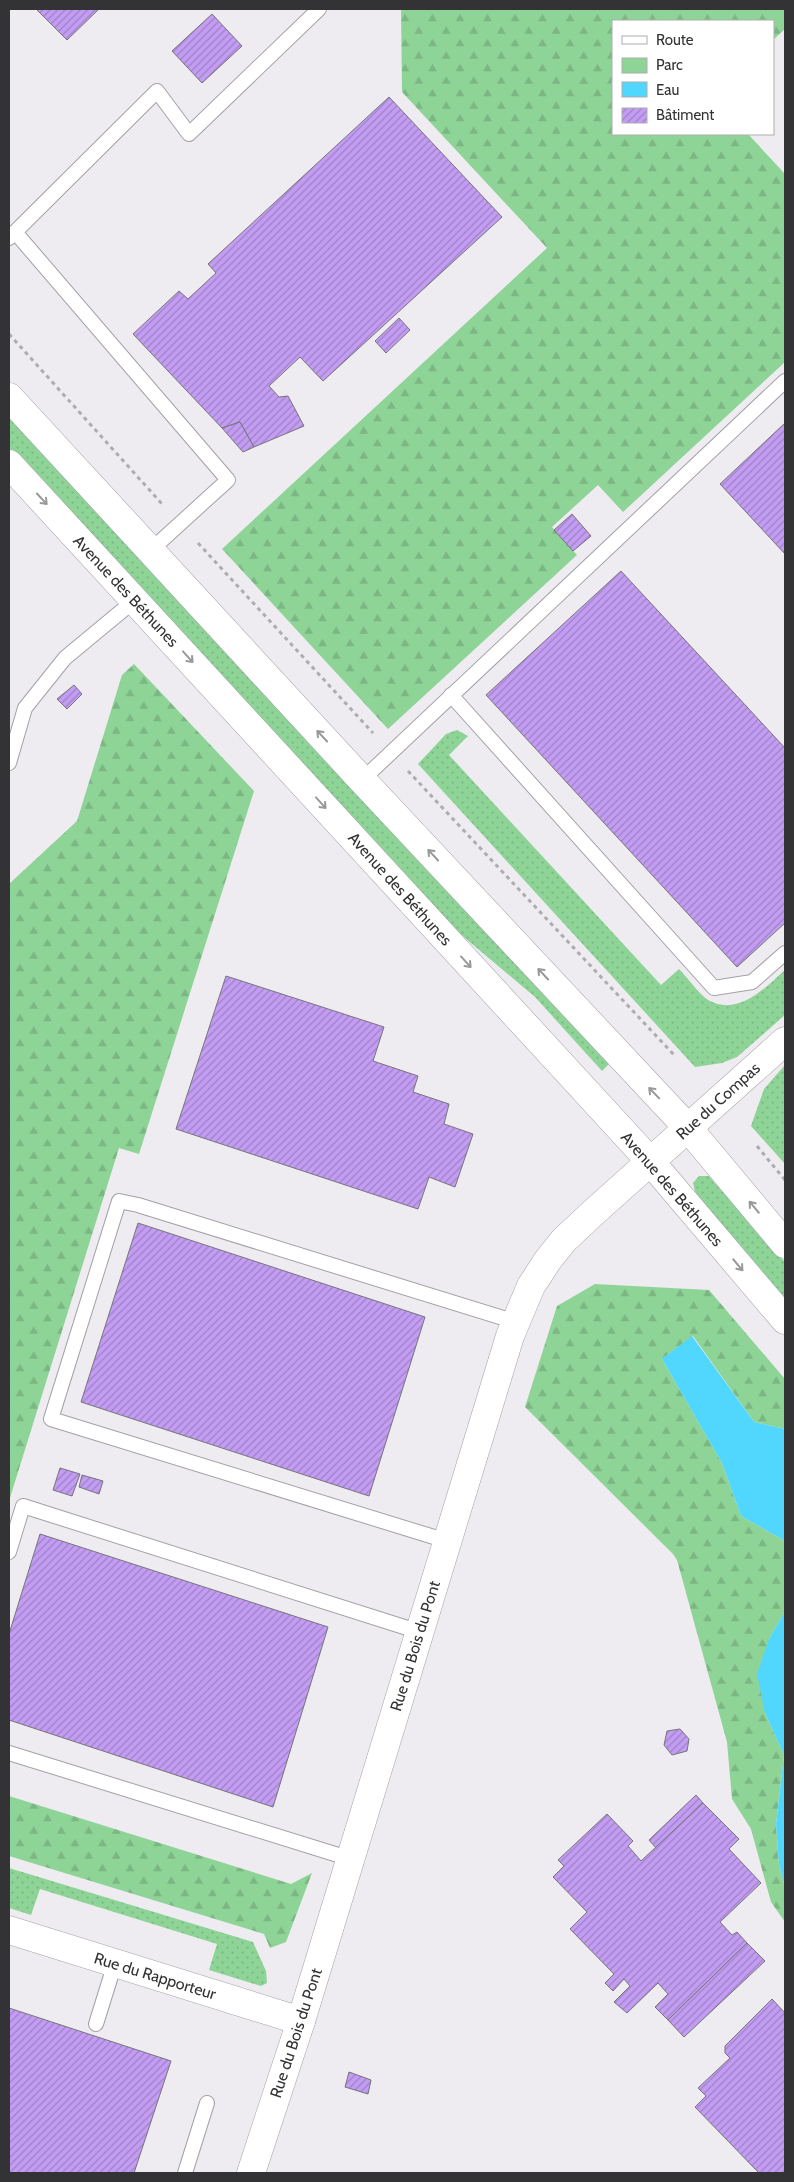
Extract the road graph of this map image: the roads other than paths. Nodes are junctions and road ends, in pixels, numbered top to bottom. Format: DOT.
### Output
graph roads {
  1 [pos="319,9"];
  2 [pos="12,235"];
  3 [pos="785,381"];
  4 [pos="9,397"];
  5 [pos="9,464"];
  6 [pos="151,550"];
  7 [pos="135,600"];
  8 [pos="451,695"];
  9 [pos="9,763"];
  10 [pos="362,780"];
  11 [pos="785,953"];
  12 [pos="785,1041"];
  13 [pos="688,1128"];
  14 [pos="650,1161"];
  15 [pos="785,1244"];
  16 [pos="785,1320"];
  17 [pos="516,1322"];
  18 [pos="448,1541"];
  19 [pos="9,1552"];
  20 [pos="420,1632"];
  21 [pos="9,1753"];
  22 [pos="350,1859"];
  23 [pos="9,1930"];
  24 [pos="115,1963"];
  25 [pos="301,2021"];
  26 [pos="96,2024"];
  27 [pos="207,2104"];
  28 [pos="185,2173"];
  29 [pos="251,2173"];
  1 -- 2 [label="lane"];
  2 -- 6 [label="lane"];
  3 -- 8 [label="lane"];
  4 -- 6 [label="street"];
  5 -- 7 [label="street, Avenue des Béthunes, one-way"];
  10 -- 6 [label="street, one-way"];
  7 -- 9 [label="lane"];
  7 -- 14 [label="street, Avenue des Béthunes, one-way"];
  8 -- 10 [label="lane"];
  8 -- 11 [label="lane"];
  13 -- 10 [label="street, one-way"];
  12 -- 13 [label="street, Rue du Compas"];
  13 -- 14 [label="street, Rue du Compas"];
  15 -- 13 [label="street, one-way"];
  14 -- 16 [label="street, Avenue des Béthunes, one-way"];
  14 -- 17 [label="street, Rue du Bois du Pont"];
  17 -- 18 [label="street, Rue du Bois du Pont"];
  17 -- 18 [label="lane"];
  18 -- 20 [label="street, Rue du Bois du Pont"];
  19 -- 20 [label="lane"];
  20 -- 22 [label="street, Rue du Bois du Pont"];
  21 -- 22 [label="lane"];
  22 -- 25 [label="street, Rue du Bois du Pont"];
  23 -- 24 [label="street, Rue du Rapporteur"];
  24 -- 25 [label="street, Rue du Rapporteur"];
  24 -- 26 [label="lane"];
  25 -- 29 [label="street, Rue du Bois du Pont"];
  27 -- 28 [label="lane"];
}
